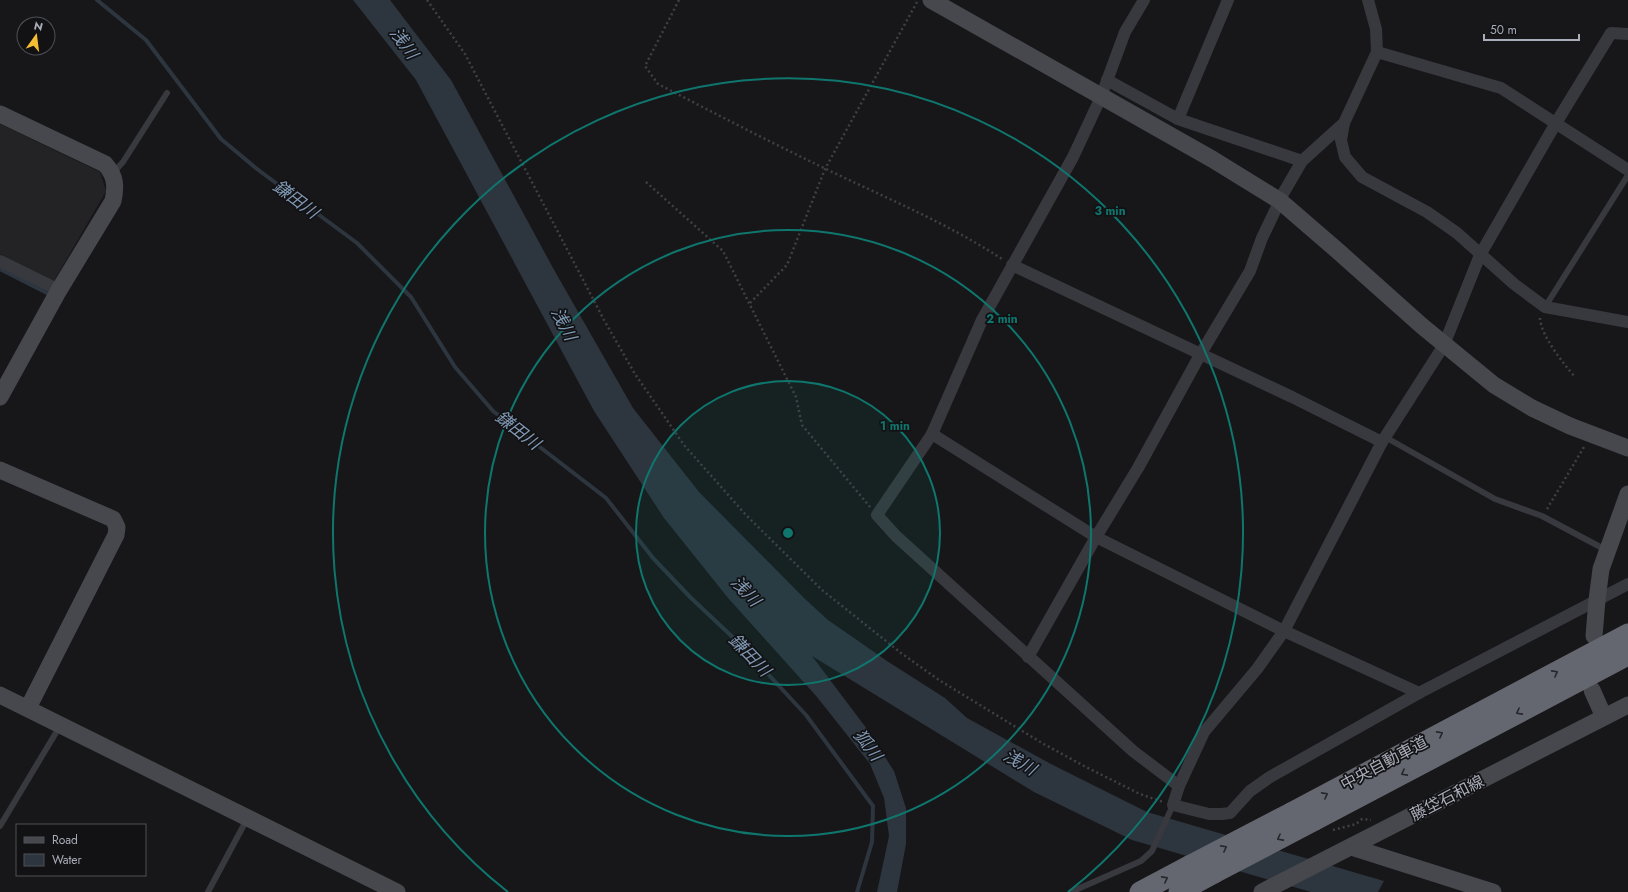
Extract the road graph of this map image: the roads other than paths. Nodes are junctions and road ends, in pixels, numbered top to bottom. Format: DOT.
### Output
graph roads {
  1 [pos="931,0"];
  2 [pos="1144,0"];
  3 [pos="1228,0"];
  4 [pos="1368,0"];
  5 [pos="1628,34"];
  6 [pos="1377,52"];
  7 [pos="1108,80"];
  8 [pos="167,93"];
  9 [pos="1101,97"];
  10 [pos="0,114"];
  11 [pos="1178,119"];
  12 [pos="1344,123"];
  13 [pos="1556,123"];
  14 [pos="1302,161"];
  15 [pos="1628,170"];
  16 [pos="113,173"];
  17 [pos="1628,175"];
  18 [pos="1280,202"];
  19 [pos="1480,254"];
  20 [pos="0,261"];
  21 [pos="1012,265"];
  22 [pos="59,290"];
  23 [pos="1545,307"];
  24 [pos="1628,322"];
  25 [pos="1444,345"];
  26 [pos="1200,355"];
  27 [pos="0,397"];
  28 [pos="932,434"];
  29 [pos="1384,440"];
  30 [pos="1628,448"];
  31 [pos="0,470"];
  32 [pos="1628,494"];
  33 [pos="1096,537"];
  34 [pos="1607,550"];
  35 [pos="1628,584"];
  36 [pos="1597,600"];
  37 [pos="1284,631"];
  38 [pos="1628,634"];
  39 [pos="1594,636"];
  40 [pos="1628,655"];
  41 [pos="1028,656"];
  42 [pos="1592,690"];
  43 [pos="1419,693"];
  44 [pos="0,695"];
  45 [pos="1628,705"];
  46 [pos="28,708"];
  47 [pos="1604,717"];
  48 [pos="61,724"];
  49 [pos="1179,786"];
  50 [pos="1171,809"];
  51 [pos="248,818"];
  52 [pos="0,826"];
  53 [pos="1351,847"];
  54 [pos="1265,891"];
  55 [pos="208,892"];
  56 [pos="398,892"];
  57 [pos="1071,892"];
  58 [pos="1140,892"];
  59 [pos="1179,892"];
  60 [pos="1493,892"];
  1 -- 9 [label="street"];
  2 -- 7 [label="street"];
  3 -- 11 [label="street"];
  4 -- 6 [label="street"];
  5 -- 13 [label="street"];
  6 -- 12 [label="street"];
  6 -- 13 [label="street"];
  7 -- 9 [label="street"];
  7 -- 11 [label="street"];
  8 -- 16 [label="lane"];
  9 -- 18 [label="street"];
  9 -- 21 [label="street"];
  10 -- 16 [label="street"];
  11 -- 14 [label="street"];
  12 -- 14 [label="street"];
  12 -- 19 [label="street"];
  13 -- 15 [label="street"];
  13 -- 19 [label="street"];
  14 -- 18 [label="street"];
  16 -- 22 [label="street"];
  17 -- 23 [label="lane"];
  18 -- 25 [label="street"];
  18 -- 26 [label="street"];
  19 -- 23 [label="street"];
  19 -- 25 [label="street"];
  20 -- 22 [label="street"];
  21 -- 26 [label="street"];
  21 -- 28 [label="street"];
  22 -- 27 [label="street"];
  23 -- 24 [label="street"];
  25 -- 29 [label="street"];
  25 -- 30 [label="street"];
  26 -- 29 [label="street"];
  26 -- 33 [label="street"];
  28 -- 33 [label="street"];
  28 -- 41 [label="street"];
  29 -- 34 [label="lane"];
  29 -- 37 [label="street"];
  31 -- 46 [label="street"];
  32 -- 34 [label="street"];
  33 -- 37 [label="street"];
  33 -- 41 [label="street"];
  34 -- 36 [label="street"];
  35 -- 36 [label="street"];
  36 -- 39 [label="street"];
  36 -- 43 [label="street"];
  37 -- 43 [label="street"];
  37 -- 49 [label="street"];
  58 -- 38 [label="highway, 中央自動車道, one-way, bridge"];
  40 -- 59 [label="highway, 中央自動車道, one-way, bridge"];
  41 -- 49 [label="street"];
  42 -- 47 [label="street"];
  43 -- 50 [label="street"];
  44 -- 46 [label="street"];
  45 -- 47 [label="street, 藤垈石和線"];
  46 -- 48 [label="street"];
  47 -- 53 [label="street, 藤垈石和線"];
  48 -- 51 [label="street"];
  48 -- 52 [label="lane"];
  49 -- 50 [label="street"];
  50 -- 57 [label="lane"];
  51 -- 55 [label="lane"];
  51 -- 56 [label="street"];
  53 -- 54 [label="street, 藤垈石和線"];
  53 -- 60 [label="street"];
}
